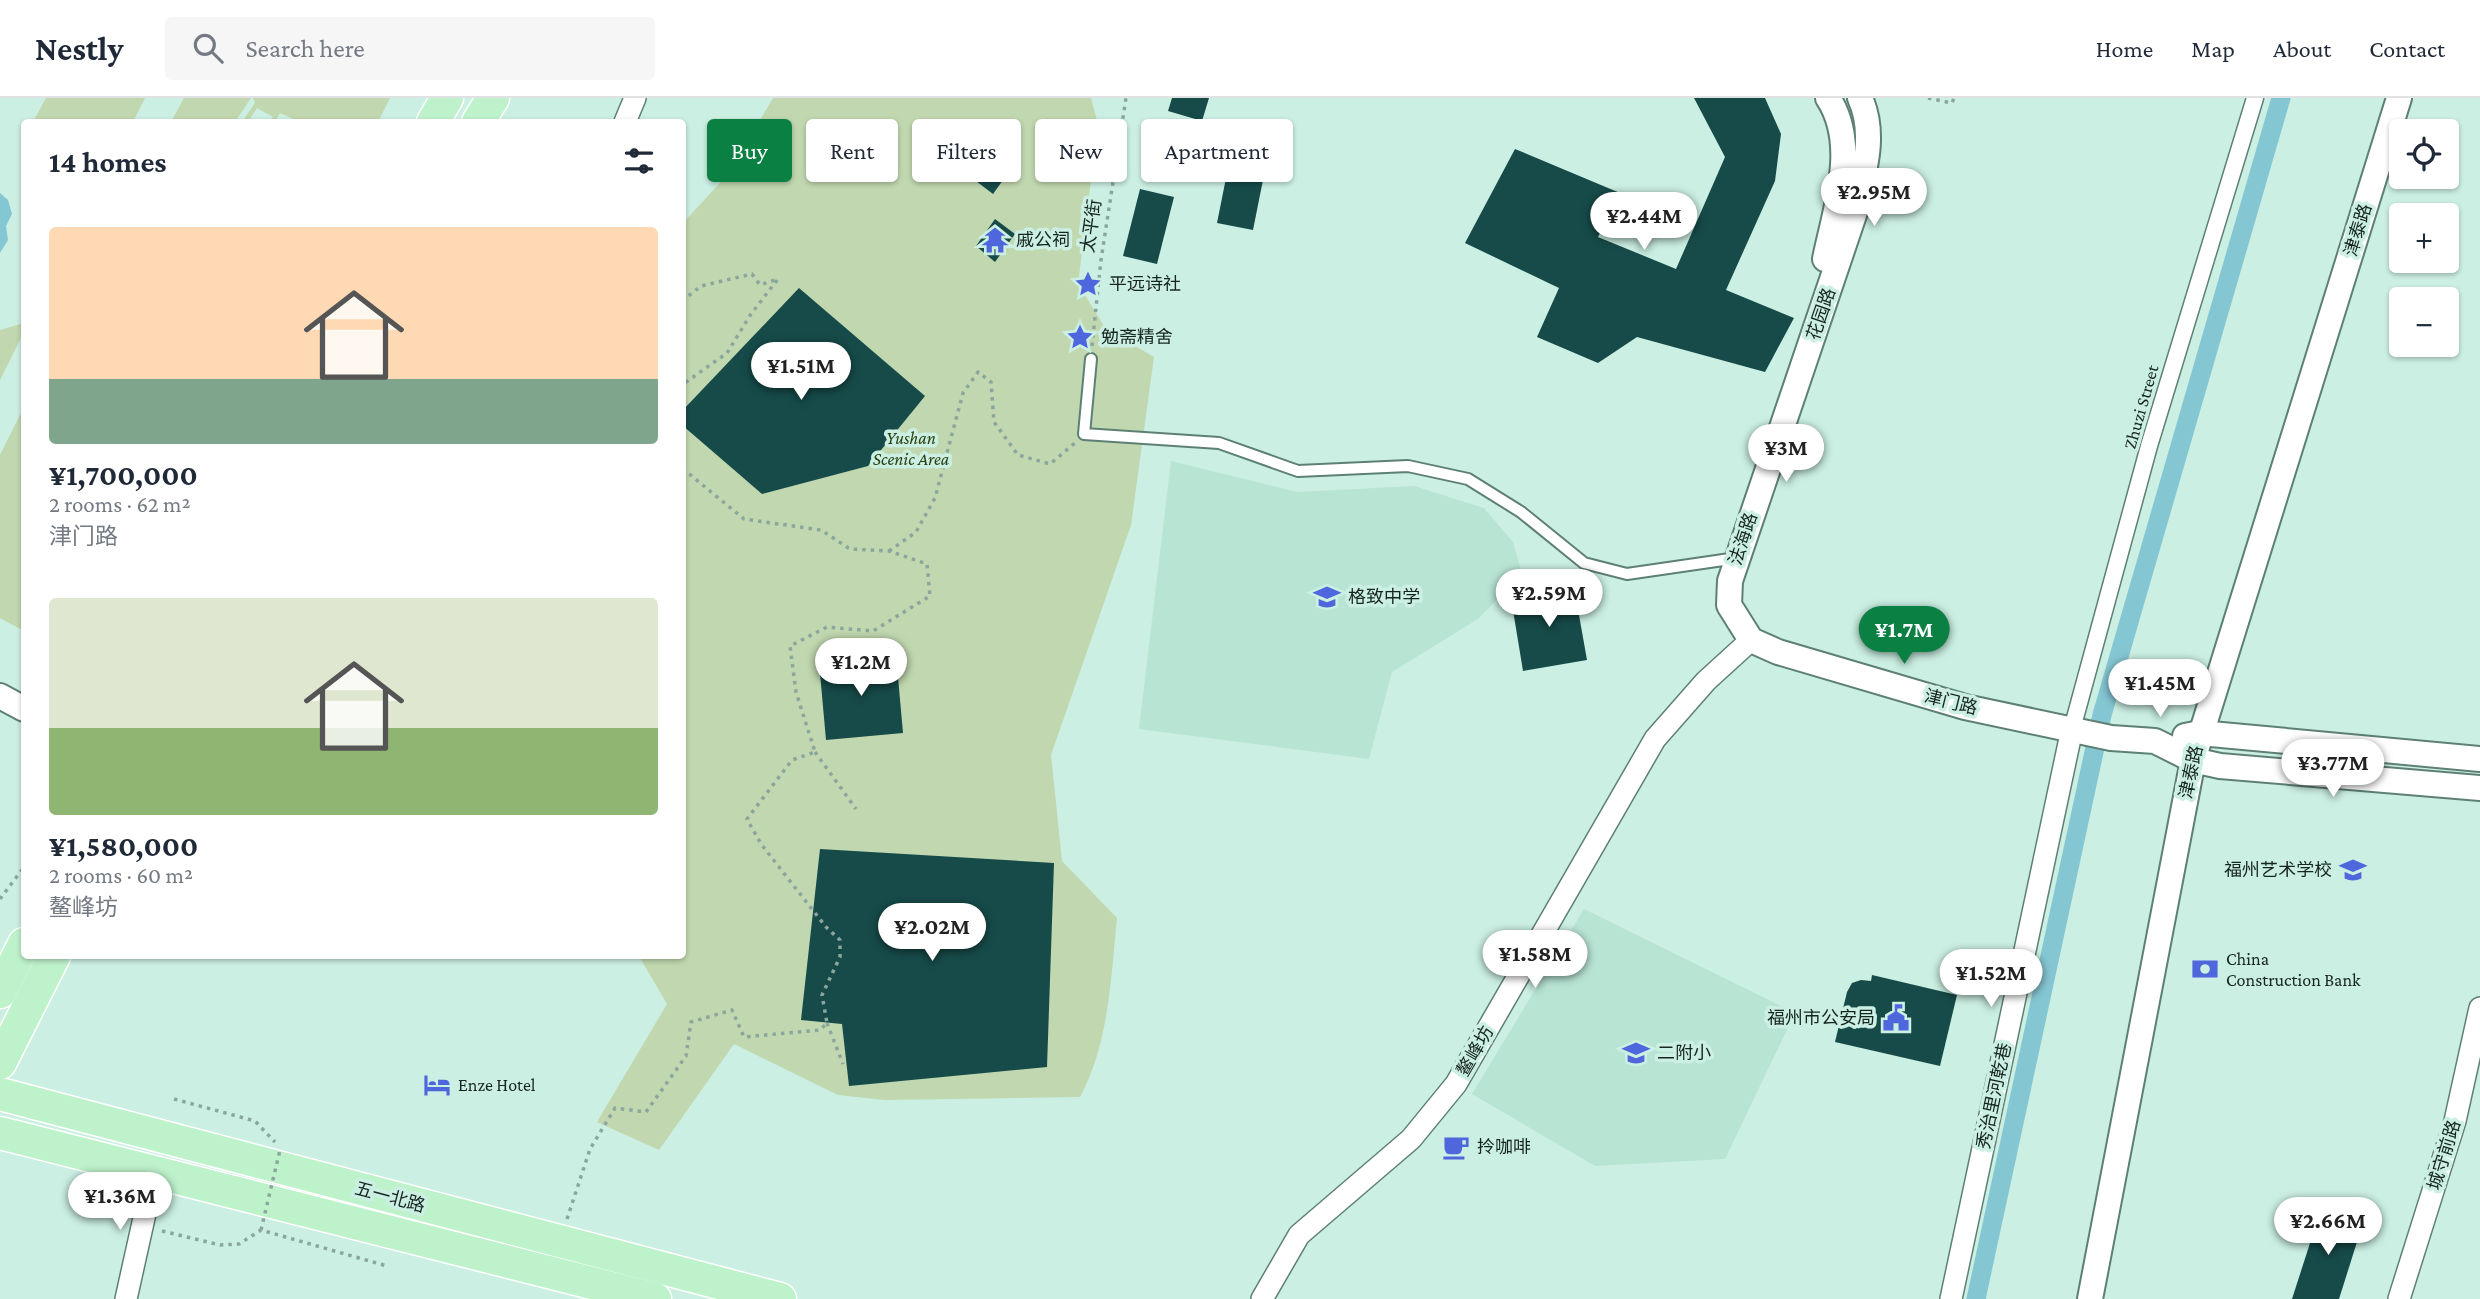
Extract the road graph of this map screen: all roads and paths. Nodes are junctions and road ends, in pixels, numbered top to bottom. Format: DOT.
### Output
graph roads {
  1 [pos="447,98"];
  2 [pos="635,98"];
  3 [pos="1126,98"];
  4 [pos="1828,98"];
  5 [pos="1860,98"];
  6 [pos="1928,98"];
  7 [pos="1954,98"];
  8 [pos="2255,98"];
  9 [pos="2399,98"];
  10 [pos="435,119"];
  11 [pos="626,119"];
  12 [pos="686,298"];
  13 [pos="1807,356"];
  14 [pos="1091,359"];
  15 [pos="686,382"];
  16 [pos="1084,434"];
  17 [pos="686,471"];
  18 [pos="889,551"];
  19 [pos="1737,558"];
  20 [pos="1751,640"];
  21 [pos="0,696"];
  22 [pos="21,707"];
  23 [pos="2072,729"];
  24 [pos="2200,733"];
  25 [pos="2155,741"];
  26 [pos="815,752"];
  27 [pos="2480,759"];
  28 [pos="2193,760"];
  29 [pos="2480,788"];
  30 [pos="856,809"];
  31 [pos="21,871"];
  32 [pos="0,899"];
  33 [pos="21,950"];
  34 [pos="52,959"];
  35 [pos="0,992"];
  36 [pos="2480,1008"];
  37 [pos="827,1023"];
  38 [pos="0,1063"];
  39 [pos="843,1064"];
  40 [pos="0,1094"];
  41 [pos="0,1133"];
  42 [pos="280,1150"];
  43 [pos="153,1173"];
  44 [pos="143,1226"];
  45 [pos="261,1230"];
  46 [pos="561,1242"];
  47 [pos="387,1266"];
  48 [pos="126,1299"];
  49 [pos="655,1299"];
  50 [pos="780,1299"];
  51 [pos="1262,1299"];
  52 [pos="1951,1299"];
  53 [pos="2090,1299"];
  54 [pos="2399,1299"];
  1 -- 10 [label="main road"];
  2 -- 11 [label="street"];
  3 -- 14 [label="path, 太平街"];
  4 -- 13 [label="street, 花园路"];
  5 -- 13 [label="street, 花园路"];
  6 -- 7 [label="path"];
  8 -- 23 [label="street, Zhuzi Street"];
  9 -- 24 [label="street, 津泰路"];
  12 -- 15 [label="path"];
  13 -- 19 [label="street, 法海路"];
  14 -- 16 [label="lane"];
  16 -- 18 [label="path"];
  16 -- 19 [label="lane"];
  17 -- 18 [label="path"];
  18 -- 26 [label="path"];
  19 -- 20 [label="street, 法海路"];
  20 -- 23 [label="street, 津门路"];
  20 -- 51 [label="street, 鳌峰坊"];
  21 -- 22 [label="street"];
  23 -- 25 [label="street, 津门路"];
  23 -- 52 [label="street, 秀治里河乾巷"];
  24 -- 25 [label="street"];
  24 -- 27 [label="street"];
  24 -- 28 [label="street, 津泰路"];
  25 -- 28 [label="street, 津门路"];
  26 -- 30 [label="path"];
  26 -- 37 [label="path"];
  28 -- 29 [label="street, 津门路"];
  28 -- 53 [label="street, 津泰路"];
  31 -- 32 [label="path"];
  33 -- 35 [label="main road"];
  34 -- 38 [label="main road"];
  36 -- 54 [label="street, 城守前路"];
  37 -- 39 [label="path"];
  37 -- 46 [label="path"];
  40 -- 46 [label="main road, 五一北路"];
  41 -- 43 [label="main road, 五一北路"];
  42 -- 45 [label="path, bridge"];
  43 -- 44 [label="street"];
  43 -- 49 [label="main road, 五一北路"];
  44 -- 45 [label="path"];
  44 -- 48 [label="street"];
  45 -- 47 [label="path"];
  46 -- 50 [label="main road, 五一北路"];
}
